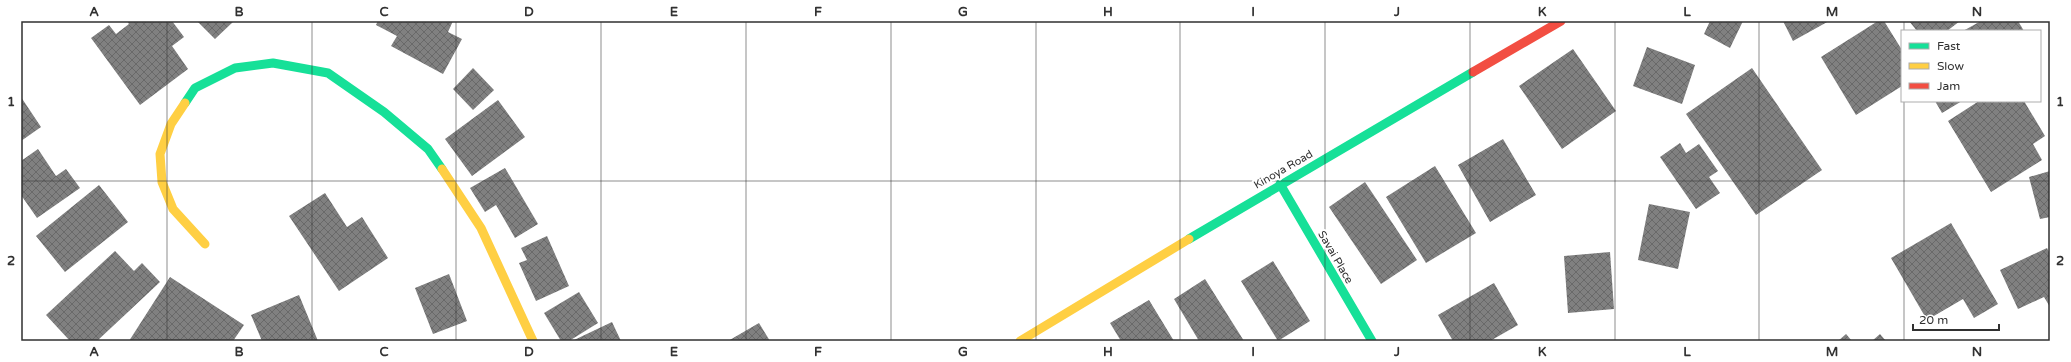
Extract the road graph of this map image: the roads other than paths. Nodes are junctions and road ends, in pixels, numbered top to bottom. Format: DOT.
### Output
graph roads {
  1 [pos="1561,21"];
  2 [pos="1280,184"];
  3 [pos="205,244"];
  4 [pos="533,341"];
  5 [pos="1020,341"];
  6 [pos="1372,341"];
  1 -- 2 [label="street, Kinoya Road"];
  2 -- 5 [label="street, Kinoya Road"];
  2 -- 6 [label="street, Savai Place"];
  3 -- 4 [label="street"];
}
